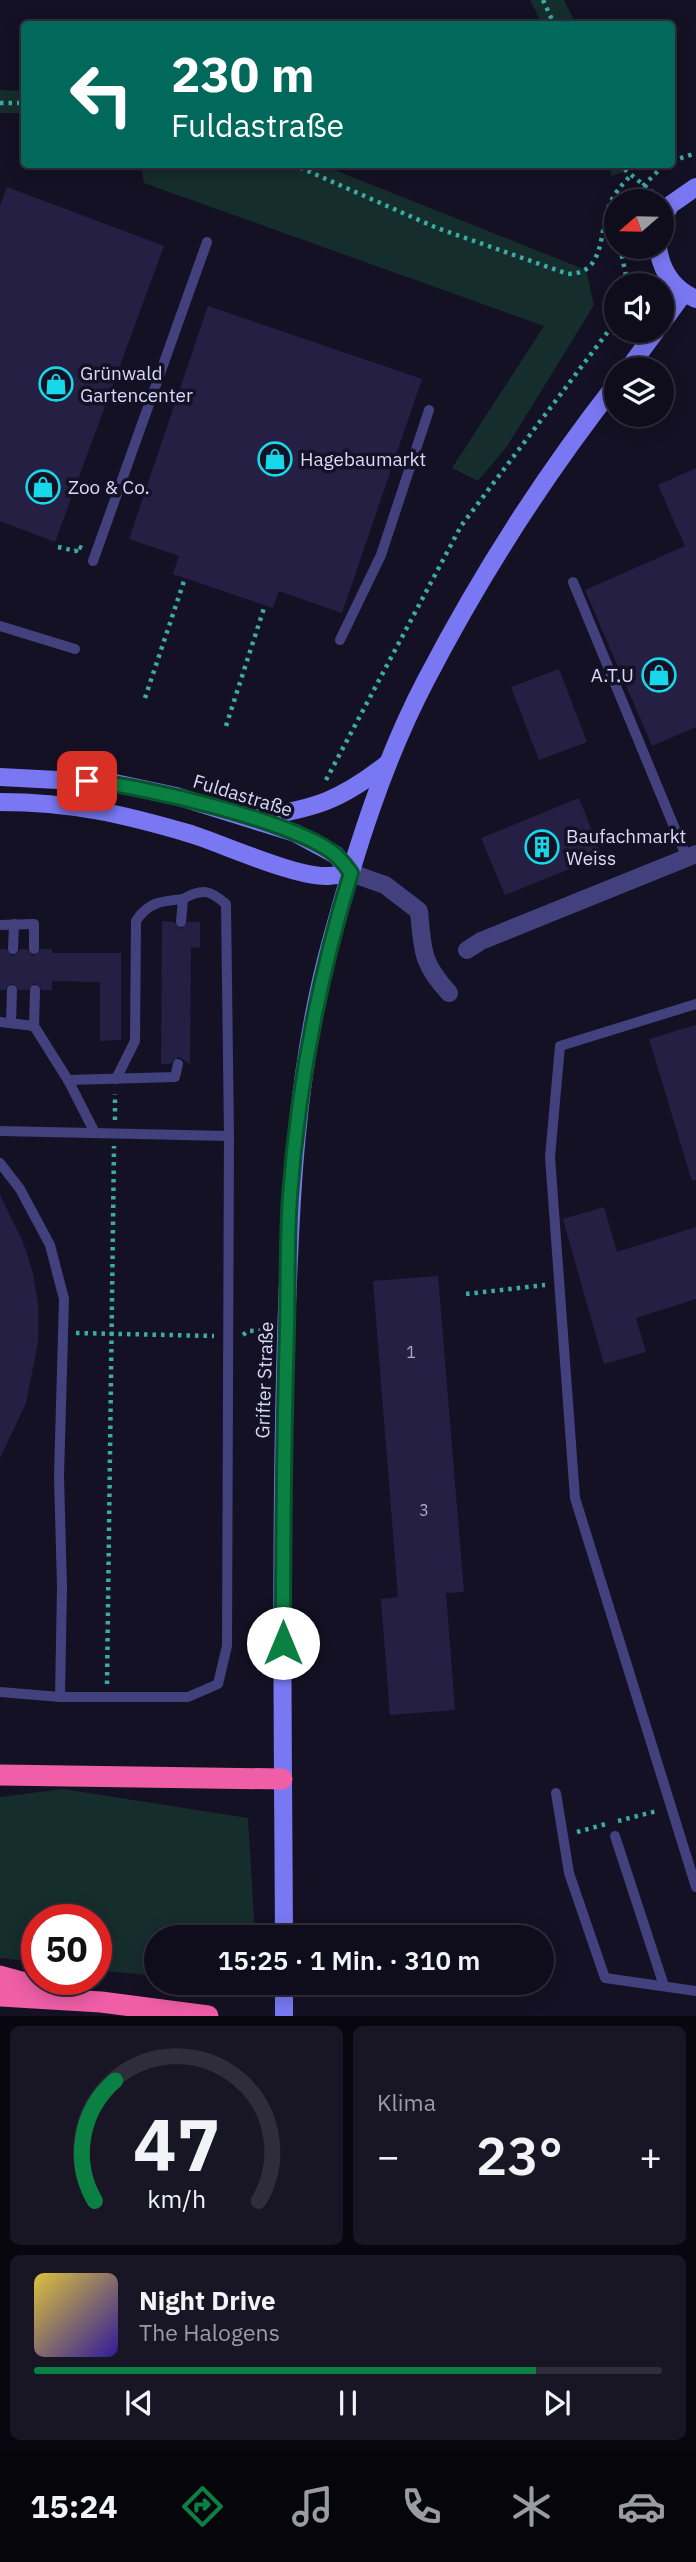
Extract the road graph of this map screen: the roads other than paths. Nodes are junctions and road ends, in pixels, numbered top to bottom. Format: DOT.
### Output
graph roads {
  1 [pos="696,187"];
  2 [pos="674,202"];
  3 [pos="206,242"];
  4 [pos="661,259"];
  5 [pos="690,296"];
  6 [pos="674,311"];
  7 [pos="604,399"];
  8 [pos="429,410"];
  9 [pos="93,561"];
  10 [pos="573,582"];
  11 [pos="0,626"];
  12 [pos="340,639"];
  13 [pos="75,649"];
  14 [pos="389,762"];
  15 [pos="0,777"];
  16 [pos="0,802"];
  17 [pos="249,819"];
  18 [pos="691,856"];
  19 [pos="351,873"];
  20 [pos="183,899"];
  21 [pos="181,922"];
  22 [pos="14,924"];
  23 [pos="0,925"];
  24 [pos="13,949"];
  25 [pos="34,949"];
  26 [pos="467,950"];
  27 [pos="12,990"];
  28 [pos="35,990"];
  29 [pos="449,993"];
  30 [pos="696,1004"];
  31 [pos="6,1022"];
  32 [pos="34,1026"];
  33 [pos="178,1064"];
  34 [pos="116,1079"];
  35 [pos="68,1080"];
  36 [pos="0,1130"];
  37 [pos="95,1133"];
  38 [pos="229,1136"];
  39 [pos="0,1163"];
  40 [pos="0,1692"];
  41 [pos="60,1697"];
  42 [pos="0,1775"];
  43 [pos="282,1779"];
  44 [pos="556,1793"];
  45 [pos="615,1836"];
  46 [pos="696,1887"];
  47 [pos="284,1925"];
  48 [pos="0,1976"];
  49 [pos="664,1986"];
  50 [pos="696,1991"];
  51 [pos="284,1995"];
  52 [pos="0,1996"];
  53 [pos="101,2001"];
  54 [pos="208,2016"];
  55 [pos="284,2016"];
  1 -- 2 [label="main road"];
  3 -- 9 [label="lane"];
  4 -- 5 [label="main road"];
  5 -- 6 [label="main road"];
  7 -- 14 [label="main road, Grifter Straße"];
  8 -- 12 [label="lane"];
  10 -- 18 [label="lane"];
  11 -- 13 [label="lane"];
  14 -- 17 [label="main road"];
  14 -- 19 [label="main road, Grifter Straße"];
  15 -- 17 [label="main road, Fuldastraße"];
  16 -- 19 [label="main road"];
  17 -- 19 [label="main road, Fuldastraße"];
  18 -- 26 [label="street"];
  19 -- 29 [label="street"];
  19 -- 43 [label="main road, Grifter Straße"];
  20 -- 21 [label="lane"];
  20 -- 34 [label="lane"];
  20 -- 38 [label="lane"];
  22 -- 23 [label="lane"];
  22 -- 24 [label="lane"];
  22 -- 25 [label="lane"];
  27 -- 31 [label="lane"];
  28 -- 32 [label="lane"];
  30 -- 46 [label="lane"];
  31 -- 32 [label="lane"];
  32 -- 35 [label="lane"];
  33 -- 34 [label="lane"];
  34 -- 35 [label="lane"];
  35 -- 37 [label="lane"];
  36 -- 37 [label="lane"];
  37 -- 38 [label="lane"];
  38 -- 41 [label="lane"];
  39 -- 41 [label="lane"];
  40 -- 41 [label="lane"];
  42 -- 43 [label="highway"];
  43 -- 47 [label="main road, Grifter Straße"];
  44 -- 49 [label="lane"];
  45 -- 49 [label="lane"];
  48 -- 53 [label="highway"];
  49 -- 50 [label="lane"];
  51 -- 55 [label="main road"];
  52 -- 53 [label="highway"];
  53 -- 54 [label="highway"];
}
